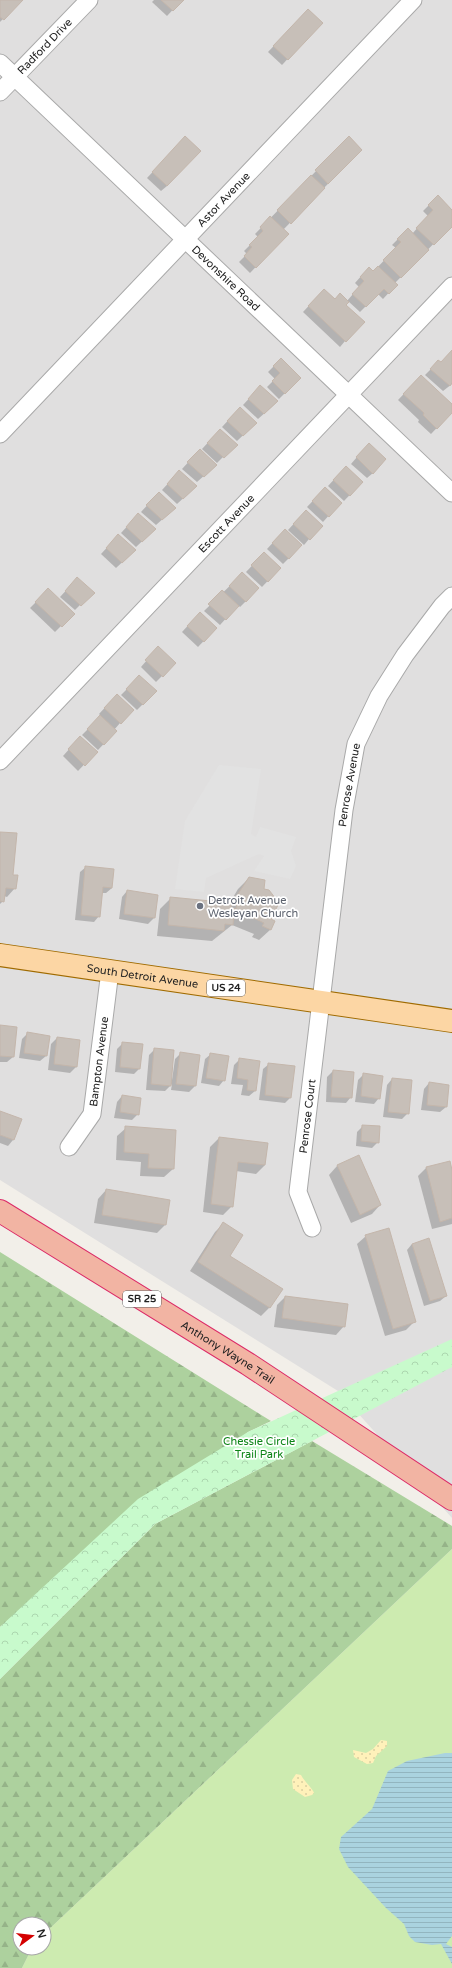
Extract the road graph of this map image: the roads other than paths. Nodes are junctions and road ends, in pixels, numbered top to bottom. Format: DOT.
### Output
graph roads {
  1 [pos="89,0"];
  2 [pos="413,0"];
  3 [pos="0,62"];
  4 [pos="15,77"];
  5 [pos="0,92"];
  6 [pos="186,239"];
  7 [pos="452,286"];
  8 [pos="349,395"];
  9 [pos="0,434"];
  10 [pos="452,493"];
  11 [pos="452,596"];
  12 [pos="0,761"];
  13 [pos="0,955"];
  14 [pos="110,971"];
  15 [pos="320,1001"];
  16 [pos="452,1020"];
  17 [pos="69,1146"];
  18 [pos="0,1211"];
  19 [pos="312,1228"];
  20 [pos="452,1499"];
  1 -- 4 [label="street, Radford Drive"];
  2 -- 6 [label="street, Astor Avenue"];
  3 -- 4 [label="street, Devonshire Road"];
  4 -- 5 [label="street, Radford Drive"];
  4 -- 6 [label="street, Devonshire Road"];
  6 -- 8 [label="street, Devonshire Road"];
  6 -- 9 [label="street, Astor Avenue"];
  7 -- 8 [label="street, Escott Avenue"];
  8 -- 10 [label="street, Devonshire Road"];
  8 -- 12 [label="street, Escott Avenue"];
  11 -- 15 [label="street, Penrose Avenue"];
  13 -- 14 [label="main road, South Detroit Avenue / US 24"];
  14 -- 15 [label="main road, South Detroit Avenue / US 24"];
  14 -- 17 [label="street, Bampton Avenue"];
  15 -- 16 [label="main road, South Detroit Avenue / US 24"];
  15 -- 19 [label="street, Penrose Court"];
  18 -- 20 [label="highway, Anthony Wayne Trail / SR 25"];
}
